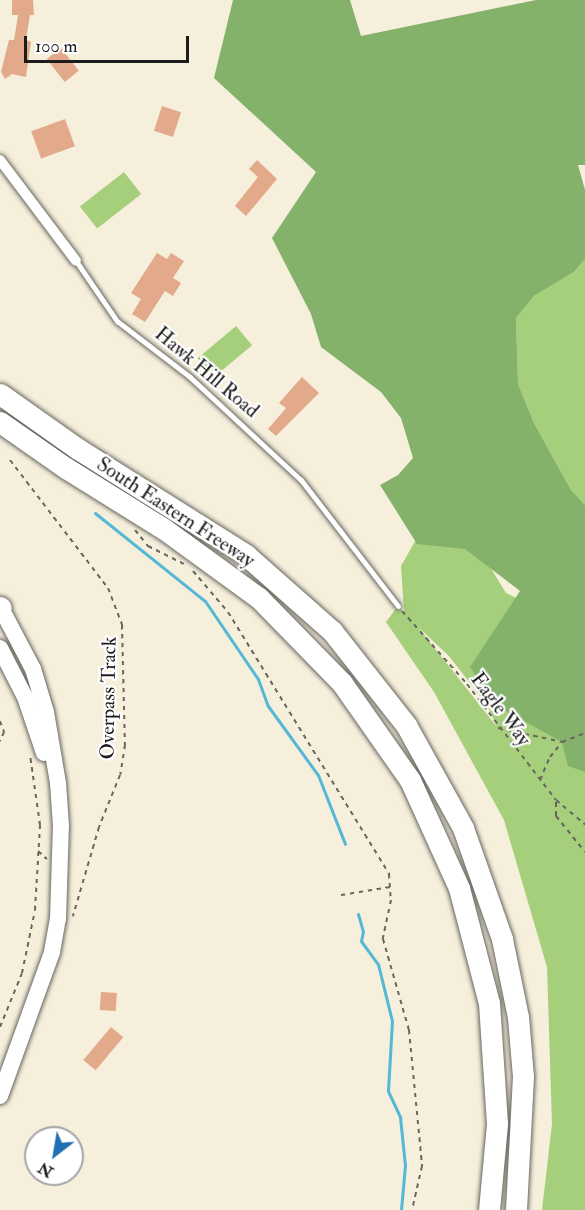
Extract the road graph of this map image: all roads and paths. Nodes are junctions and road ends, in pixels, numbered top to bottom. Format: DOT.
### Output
graph roads {
  1 [pos="0,160"];
  2 [pos="76,261"];
  3 [pos="0,394"];
  4 [pos="0,422"];
  5 [pos="10,460"];
  6 [pos="125,506"];
  7 [pos="398,606"];
  8 [pos="1,608"];
  9 [pos="0,648"];
  10 [pos="0,721"];
  11 [pos="498,728"];
  12 [pos="585,733"];
  13 [pos="0,741"];
  14 [pos="562,742"];
  15 [pos="27,744"];
  16 [pos="540,781"];
  17 [pos="556,800"];
  18 [pos="585,824"];
  19 [pos="585,852"];
  20 [pos="390,887"];
  21 [pos="341,895"];
  22 [pos="72,917"];
  23 [pos="0,1027"];
  24 [pos="0,1074"];
  25 [pos="0,1096"];
  26 [pos="412,1210"];
  27 [pos="489,1210"];
  28 [pos="516,1210"];
  1 -- 2 [label="street, Hawk Hill Road"];
  2 -- 7 [label="lane, Hawk Hill Road"];
  3 -- 28 [label="highway, South Eastern Freeway"];
  4 -- 6 [label="highway, South Eastern Freeway"];
  5 -- 22 [label="path, Overpass Track"];
  6 -- 20 [label="path"];
  6 -- 27 [label="highway, South Eastern Freeway"];
  7 -- 11 [label="path, Eagle Way"];
  8 -- 25 [label="main road"];
  9 -- 24 [label="main road"];
  10 -- 13 [label="path"];
  11 -- 14 [label="path"];
  11 -- 16 [label="path, Eagle Way"];
  12 -- 14 [label="path"];
  14 -- 16 [label="path"];
  15 -- 23 [label="path"];
  16 -- 17 [label="path, Eagle Way"];
  17 -- 18 [label="path, Eagle Way"];
  17 -- 19 [label="path"];
  20 -- 21 [label="path"];
  20 -- 26 [label="path"];
}
